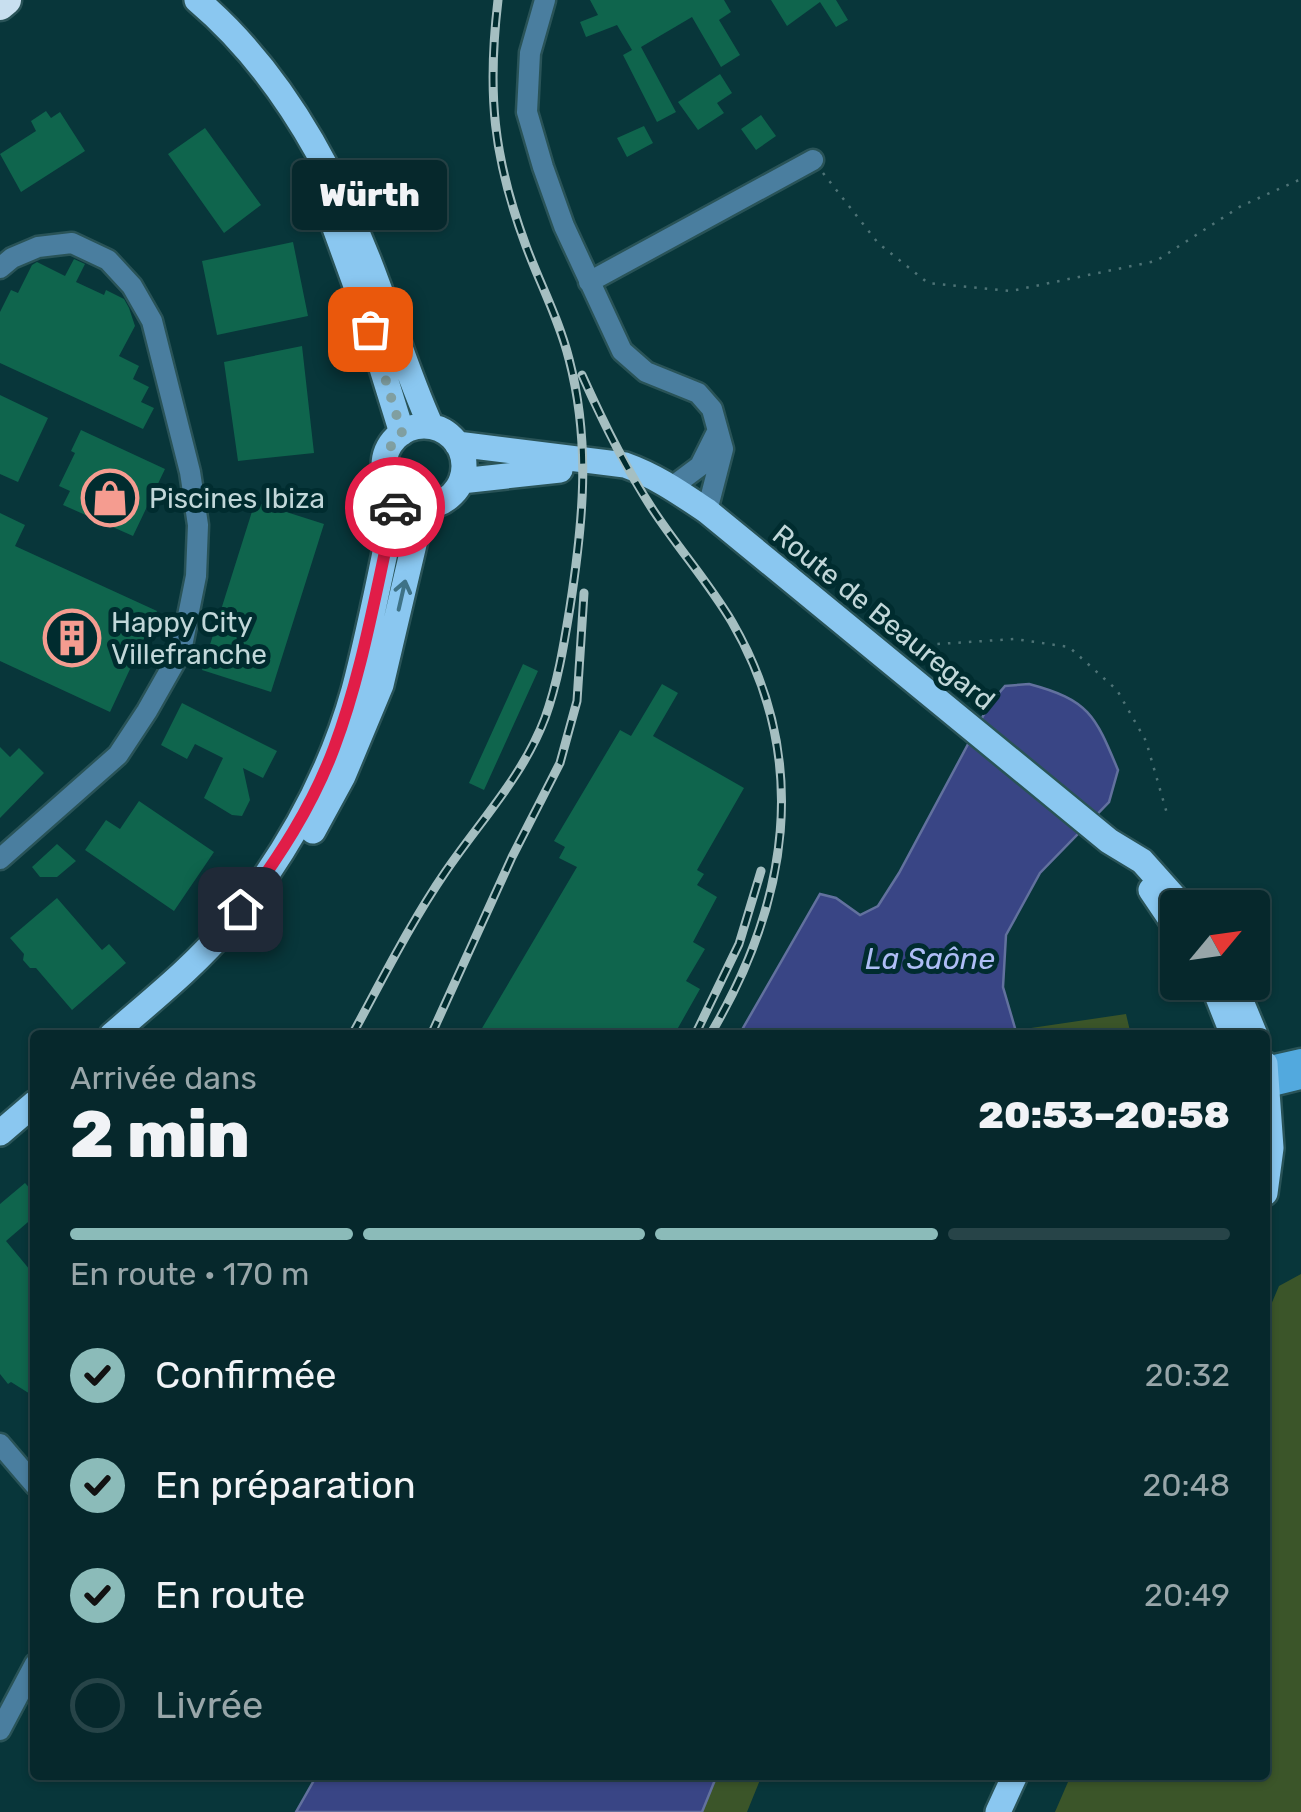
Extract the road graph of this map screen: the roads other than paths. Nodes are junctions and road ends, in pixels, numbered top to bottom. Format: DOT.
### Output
graph roads {
  1 [pos="6,0"];
  2 [pos="544,0"];
  3 [pos="0,6"];
  4 [pos="201,8"];
  5 [pos="812,160"];
  6 [pos="0,268"];
  7 [pos="589,282"];
  8 [pos="432,426"];
  9 [pos="718,430"];
  10 [pos="402,433"];
  11 [pos="458,444"];
  12 [pos="608,464"];
  13 [pos="461,481"];
  14 [pos="672,487"];
  15 [pos="398,496"];
  16 [pos="423,506"];
  17 [pos="707,511"];
  18 [pos="1109,840"];
  19 [pos="0,858"];
  20 [pos="1168,890"];
  21 [pos="1160,903"];
  22 [pos="1219,1000"];
  23 [pos="1240,1000"];
  24 [pos="118,1030"];
  25 [pos="137,1030"];
  26 [pos="1231,1030"];
  27 [pos="1253,1030"];
  28 [pos="1301,1059"];
  29 [pos="1270,1072"];
  30 [pos="1270,1075"];
  31 [pos="1301,1080"];
  32 [pos="30,1106"];
  33 [pos="30,1123"];
  34 [pos="0,1133"];
  35 [pos="0,1150"];
  36 [pos="0,1444"];
  37 [pos="30,1479"];
  38 [pos="30,1673"];
  39 [pos="0,1730"];
  40 [pos="1013,1780"];
  41 [pos="998,1812"];
  1 -- 3 [label="highway"];
  2 -- 7 [label="street"];
  4 -- 8 [label="main road"];
  4 -- 10 [label="main road"];
  5 -- 7 [label="street"];
  6 -- 19 [label="street"];
  7 -- 9 [label="street"];
  8 -- 10 [label="main road"];
  8 -- 11 [label="main road"];
  9 -- 14 [label="street"];
  9 -- 17 [label="street"];
  10 -- 15 [label="main road"];
  11 -- 12 [label="main road, Route de Beauregard"];
  11 -- 13 [label="main road"];
  12 -- 13 [label="main road, Route de Beauregard"];
  12 -- 14 [label="main road, Route de Beauregard"];
  13 -- 16 [label="main road"];
  14 -- 17 [label="main road, Route de Beauregard"];
  15 -- 16 [label="main road"];
  15 -- 24 [label="main road"];
  25 -- 16 [label="main road, one-way"];
  17 -- 18 [label="main road, Route de Beauregard"];
  18 -- 20 [label="main road, Route de Beauregard"];
  18 -- 21 [label="main road, Route de Beauregard"];
  22 -- 26 [label="main road"];
  23 -- 27 [label="main road"];
  28 -- 29 [label="street"];
  30 -- 31 [label="street"];
  32 -- 34 [label="main road"];
  33 -- 35 [label="main road"];
  36 -- 37 [label="street"];
  38 -- 39 [label="street"];
  40 -- 41 [label="main road"];
}
